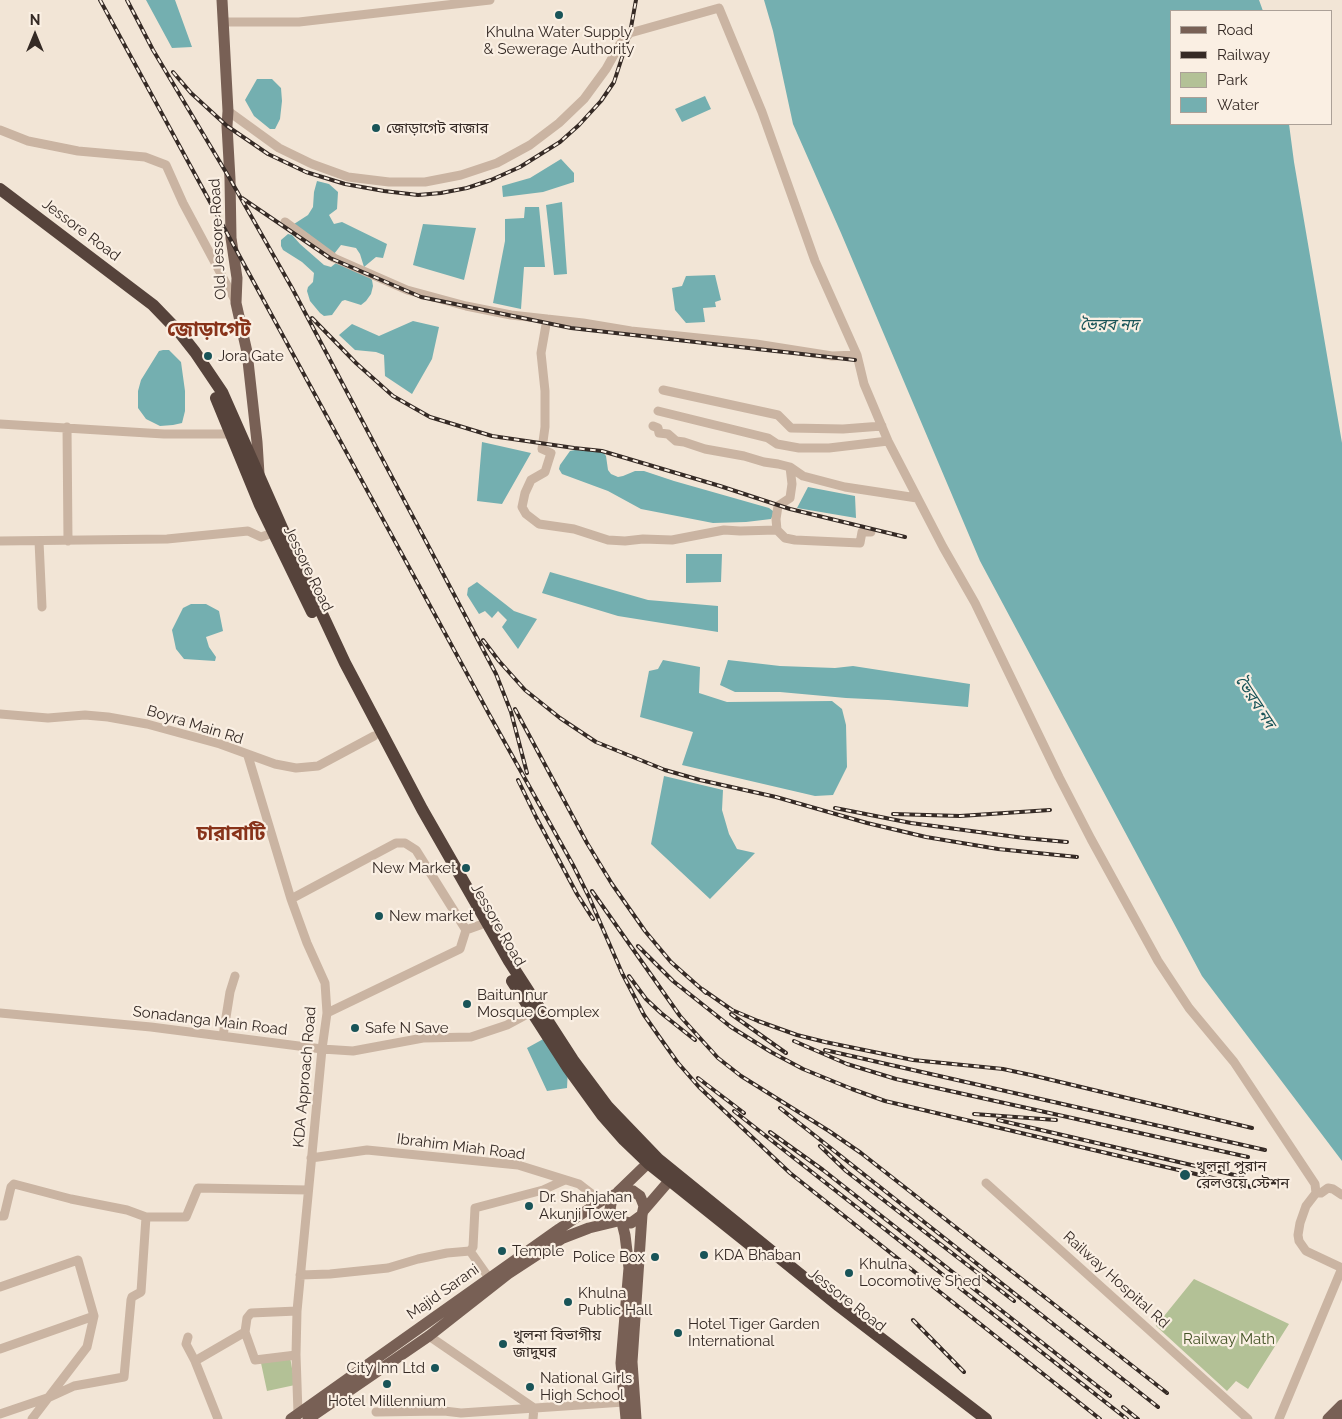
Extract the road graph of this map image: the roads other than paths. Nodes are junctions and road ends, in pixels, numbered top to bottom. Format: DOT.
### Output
graph roads {
  1 [pos="222,0"];
  2 [pos="490,0"];
  3 [pos="224,22"];
  4 [pos="228,111"];
  5 [pos="0,130"];
  6 [pos="0,189"];
  7 [pos="285,222"];
  8 [pos="236,303"];
  9 [pos="547,319"];
  10 [pos="857,355"];
  11 [pos="202,363"];
  12 [pos="663,390"];
  13 [pos="658,411"];
  14 [pos="0,424"];
  15 [pos="653,426"];
  16 [pos="882,426"];
  17 [pos="67,427"];
  18 [pos="231,434"];
  19 [pos="888,441"];
  20 [pos="790,468"];
  21 [pos="260,478"];
  22 [pos="917,498"];
  23 [pos="260,506"];
  24 [pos="777,530"];
  25 [pos="871,532"];
  26 [pos="273,533"];
  27 [pos="0,541"];
  28 [pos="39,541"];
  29 [pos="68,542"];
  30 [pos="42,607"];
  31 [pos="0,714"];
  32 [pos="374,736"];
  33 [pos="248,756"];
  34 [pos="291,899"];
  35 [pos="480,925"];
  36 [pos="466,930"];
  37 [pos="235,976"];
  38 [pos="530,1012"];
  39 [pos="0,1013"];
  40 [pos="327,1013"];
  41 [pos="223,1036"];
  42 [pos="322,1049"];
  43 [pos="311,1158"];
  44 [pos="648,1163"];
  45 [pos="672,1176"];
  46 [pos="565,1180"];
  47 [pos="986,1183"];
  48 [pos="308,1190"];
  49 [pos="617,1193"];
  50 [pos="1316,1193"];
  51 [pos="1342,1195"];
  52 [pos="601,1201"];
  53 [pos="643,1213"];
  54 [pos="0,1216"];
  55 [pos="146,1217"];
  56 [pos="620,1222"];
  57 [pos="470,1251"];
  58 [pos="1342,1268"];
  59 [pos="300,1275"];
  60 [pos="489,1278"];
  61 [pos="0,1287"];
  62 [pos="297,1311"];
  63 [pos="94,1316"];
  64 [pos="245,1332"];
  65 [pos="429,1336"];
  66 [pos="188,1337"];
  67 [pos="0,1349"];
  68 [pos="296,1355"];
  69 [pos="195,1361"];
  70 [pos="50,1397"];
  71 [pos="624,1402"];
  72 [pos="1342,1405"];
  73 [pos="534,1408"];
  74 [pos="376,1412"];
  75 [pos="0,1414"];
  76 [pos="1342,1416"];
  77 [pos="299,1417"];
  78 [pos="32,1419"];
  79 [pos="218,1419"];
  80 [pos="533,1419"];
  81 [pos="626,1419"];
  82 [pos="636,1419"];
  83 [pos="972,1419"];
  84 [pos="986,1419"];
  85 [pos="1248,1419"];
  86 [pos="1279,1419"];
  87 [pos="1328,1419"];
  88 [pos="1339,1419"];
  1 -- 3 [label="main road, Old Jessore Road"];
  2 -- 3 [label="street"];
  3 -- 4 [label="main road, Old Jessore Road"];
  4 -- 8 [label="main road, Old Jessore Road"];
  4 -- 10 [label="street"];
  5 -- 8 [label="street"];
  6 -- 11 [label="highway, Jessore Road"];
  7 -- 9 [label="street"];
  8 -- 21 [label="main road, Old Jessore Road"];
  9 -- 10 [label="street"];
  9 -- 24 [label="street"];
  10 -- 16 [label="street"];
  11 -- 18 [label="highway, Jessore Road"];
  11 -- 21 [label="highway, Jessore Road"];
  12 -- 16 [label="street"];
  13 -- 19 [label="street"];
  14 -- 17 [label="street"];
  15 -- 20 [label="street"];
  16 -- 19 [label="street"];
  17 -- 18 [label="street"];
  17 -- 29 [label="street"];
  18 -- 23 [label="highway, Jessore Road"];
  19 -- 22 [label="street"];
  20 -- 22 [label="street"];
  20 -- 24 [label="street"];
  21 -- 23 [label="main road, Old Jessore Road"];
  21 -- 45 [label="highway, Jessore Road"];
  22 -- 50 [label="street"];
  23 -- 26 [label="highway, Jessore Road"];
  24 -- 25 [label="street"];
  26 -- 29 [label="street"];
  26 -- 32 [label="highway, Jessore Road"];
  27 -- 28 [label="street"];
  28 -- 29 [label="street"];
  28 -- 30 [label="street"];
  31 -- 33 [label="street, Boyra Main Rd"];
  32 -- 33 [label="street, Boyra Main Rd"];
  32 -- 35 [label="highway, Jessore Road"];
  33 -- 34 [label="street, KDA Approach Road"];
  34 -- 36 [label="street"];
  34 -- 40 [label="street, KDA Approach Road"];
  35 -- 36 [label="street"];
  35 -- 38 [label="highway, Jessore Road"];
  36 -- 40 [label="street"];
  37 -- 41 [label="street"];
  38 -- 42 [label="street, Sonadanga Main Road"];
  38 -- 44 [label="highway, Jessore Road"];
  39 -- 41 [label="street, Sonadanga Main Road"];
  40 -- 42 [label="street, KDA Approach Road"];
  41 -- 42 [label="street, Sonadanga Main Road"];
  42 -- 43 [label="street, KDA Approach Road"];
  43 -- 46 [label="street, Ibrahim Miah Road"];
  43 -- 48 [label="street, KDA Approach Road"];
  44 -- 45 [label="highway, Jessore Road"];
  44 -- 49 [label="main road, Majid Sarani"];
  45 -- 53 [label="main road"];
  45 -- 83 [label="highway, Jessore Road"];
  45 -- 84 [label="highway"];
  46 -- 52 [label="street, Ibrahim Miah Road"];
  46 -- 57 [label="street"];
  47 -- 85 [label="street, Railway Hospital Rd"];
  48 -- 55 [label="street"];
  48 -- 59 [label="street, KDA Approach Road"];
  49 -- 52 [label="main road, Majid Sarani"];
  49 -- 53 [label="main road"];
  49 -- 56 [label="main road"];
  50 -- 51 [label="street"];
  50 -- 58 [label="street"];
  52 -- 60 [label="main road, Majid Sarani"];
  53 -- 56 [label="main road"];
  53 -- 82 [label="main road"];
  54 -- 55 [label="street"];
  55 -- 70 [label="street"];
  56 -- 65 [label="main road, Majid Sarani"];
  56 -- 71 [label="main road"];
  57 -- 59 [label="street"];
  57 -- 60 [label="street"];
  58 -- 86 [label="street"];
  59 -- 62 [label="street, KDA Approach Road"];
  60 -- 77 [label="main road, Majid Sarani"];
  61 -- 63 [label="street"];
  62 -- 64 [label="street"];
  62 -- 68 [label="street, KDA Approach Road"];
  63 -- 67 [label="street"];
  63 -- 70 [label="street"];
  64 -- 68 [label="street"];
  64 -- 69 [label="street"];
  65 -- 73 [label="street"];
  65 -- 77 [label="main road, Majid Sarani"];
  66 -- 69 [label="street"];
  68 -- 77 [label="street, KDA Approach Road"];
  69 -- 79 [label="street"];
  70 -- 75 [label="street"];
  70 -- 78 [label="street"];
  71 -- 73 [label="street"];
  71 -- 81 [label="main road"];
  72 -- 87 [label="main road"];
  73 -- 74 [label="street"];
  73 -- 80 [label="street"];
  76 -- 88 [label="main road"];
}
